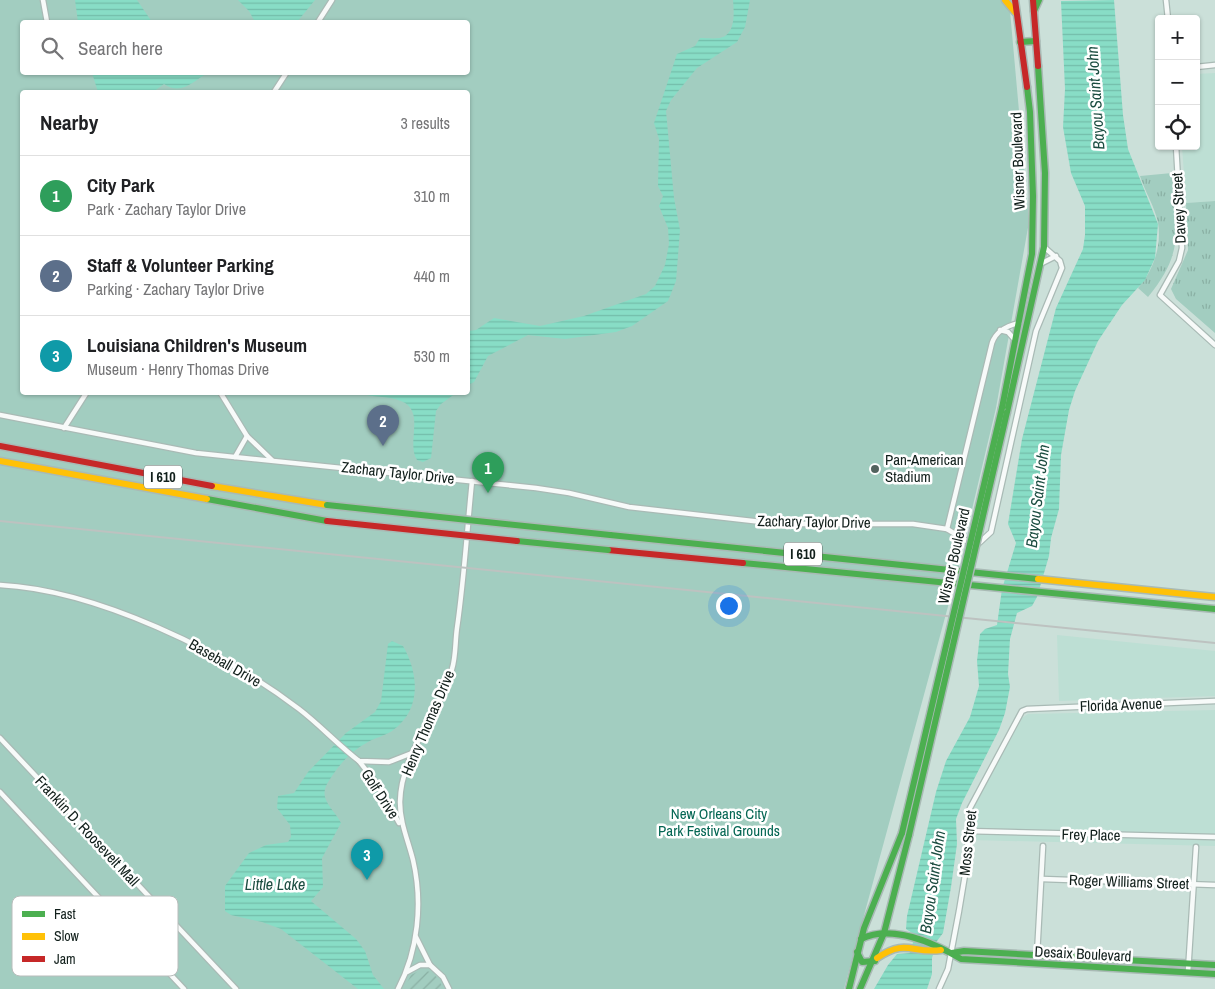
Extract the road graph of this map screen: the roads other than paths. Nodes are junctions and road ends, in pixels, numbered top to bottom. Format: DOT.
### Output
graph roads {
  1 [pos="43,0"];
  2 [pos="332,0"];
  3 [pos="1004,0"];
  4 [pos="1015,0"];
  5 [pos="1033,0"];
  6 [pos="1039,0"];
  7 [pos="1166,0"];
  8 [pos="1034,12"];
  9 [pos="1016,13"];
  10 [pos="1168,15"];
  11 [pos="47,20"];
  12 [pos="319,20"];
  13 [pos="1036,41"];
  14 [pos="1020,42"];
  15 [pos="1215,65"];
  16 [pos="1200,67"];
  17 [pos="285,75"];
  18 [pos="275,90"];
  19 [pos="1176,150"];
  20 [pos="1033,196"];
  21 [pos="1045,196"];
  22 [pos="1044,247"];
  23 [pos="1056,256"];
  24 [pos="1042,263"];
  25 [pos="1019,323"];
  26 [pos="1000,330"];
  27 [pos="1015,340"];
  28 [pos="1215,345"];
  29 [pos="85,395"];
  30 [pos="222,395"];
  31 [pos="1004,410"];
  32 [pos="0,415"];
  33 [pos="64,428"];
  34 [pos="247,436"];
  35 [pos="0,446"];
  36 [pos="236,457"];
  37 [pos="272,460"];
  38 [pos="0,461"];
  39 [pos="472,481"];
  40 [pos="947,528"];
  41 [pos="0,585"];
  42 [pos="1215,597"];
  43 [pos="1215,609"];
  44 [pos="1215,701"];
  45 [pos="1027,709"];
  46 [pos="0,738"];
  47 [pos="412,754"];
  48 [pos="359,762"];
  49 [pos="0,792"];
  50 [pos="401,827"];
  51 [pos="967,831"];
  52 [pos="1215,838"];
  53 [pos="1043,846"];
  54 [pos="1196,847"];
  55 [pos="1042,879"];
  56 [pos="1194,884"];
  57 [pos="1215,885"];
  58 [pos="97,896"];
  59 [pos="149,896"];
  60 [pos="178,927"];
  61 [pos="885,934"];
  62 [pos="416,937"];
  63 [pos="862,939"];
  64 [pos="913,944"];
  65 [pos="857,952"];
  66 [pos="952,953"];
  67 [pos="1038,955"];
  68 [pos="875,960"];
  69 [pos="1037,964"];
  70 [pos="1189,964"];
  71 [pos="430,965"];
  72 [pos="1215,965"];
  73 [pos="407,972"];
  74 [pos="1188,972"];
  75 [pos="1215,974"];
  76 [pos="172,976"];
  77 [pos="184,989"];
  78 [pos="236,989"];
  79 [pos="398,989"];
  80 [pos="449,989"];
  81 [pos="849,989"];
  82 [pos="860,989"];
  83 [pos="938,989"];
  1 -- 11 [label="street"];
  2 -- 12 [label="street"];
  3 -- 9 [label="main road"];
  4 -- 9 [label="main road, Wisner Boulevard"];
  5 -- 8 [label="main road, Wisner Boulevard"];
  6 -- 8 [label="main road"];
  7 -- 10 [label="street"];
  8 -- 13 [label="main road, Wisner Boulevard"];
  9 -- 14 [label="main road, Wisner Boulevard"];
  13 -- 14 [label="main road"];
  13 -- 21 [label="main road, Wisner Boulevard"];
  14 -- 20 [label="main road, Wisner Boulevard"];
  15 -- 16 [label="street"];
  17 -- 18 [label="street"];
  19 -- 28 [label="street, Davey Street"];
  20 -- 21 [label="main road"];
  20 -- 25 [label="main road, Wisner Boulevard"];
  21 -- 22 [label="main road, Wisner Boulevard"];
  22 -- 23 [label="street"];
  22 -- 24 [label="main road, Wisner Boulevard"];
  23 -- 24 [label="street"];
  23 -- 40 [label="street, Zachary Taylor Drive"];
  24 -- 31 [label="main road, Wisner Boulevard"];
  25 -- 26 [label="street"];
  25 -- 27 [label="main road, Wisner Boulevard"];
  26 -- 27 [label="street"];
  26 -- 40 [label="street"];
  27 -- 31 [label="main road, Wisner Boulevard"];
  29 -- 33 [label="street"];
  30 -- 34 [label="street"];
  31 -- 61 [label="main road, Wisner Boulevard, bridge"];
  31 -- 63 [label="main road, Wisner Boulevard, bridge"];
  32 -- 33 [label="street, Zachary Taylor Drive"];
  33 -- 36 [label="street, Zachary Taylor Drive"];
  34 -- 36 [label="street"];
  34 -- 37 [label="street"];
  35 -- 42 [label="main road, I 610, bridge"];
  36 -- 37 [label="street, Zachary Taylor Drive"];
  37 -- 39 [label="street, Zachary Taylor Drive"];
  38 -- 43 [label="main road, I 610, bridge"];
  39 -- 40 [label="street, Zachary Taylor Drive"];
  39 -- 47 [label="street, Henry Thomas Drive"];
  41 -- 48 [label="street, Baseball Drive"];
  44 -- 45 [label="street, Florida Avenue"];
  45 -- 51 [label="street, Moss Street"];
  46 -- 59 [label="street, Franklin D. Roosevelt Mall"];
  47 -- 48 [label="street"];
  47 -- 50 [label="street, Henry Thomas Drive"];
  48 -- 50 [label="street, Golf Drive"];
  49 -- 58 [label="street"];
  50 -- 62 [label="street, Henry Thomas Drive"];
  51 -- 52 [label="street, Frey Place"];
  51 -- 66 [label="street, Moss Street"];
  53 -- 55 [label="street"];
  54 -- 56 [label="street"];
  55 -- 56 [label="street, Roger Williams Street"];
  55 -- 67 [label="street"];
  56 -- 57 [label="street, Roger Williams Street"];
  56 -- 70 [label="street"];
  60 -- 78 [label="street, Franklin D. Roosevelt Mall"];
  61 -- 63 [label="main road, Desaix Boulevard"];
  61 -- 64 [label="main road, Desaix Boulevard"];
  61 -- 68 [label="main road, Wisner Boulevard"];
  62 -- 71 [label="street"];
  62 -- 73 [label="street, Henry Thomas Drive"];
  63 -- 65 [label="main road, Wisner Boulevard"];
  64 -- 66 [label="main road, Desaix Boulevard"];
  64 -- 68 [label="main road, Desaix Boulevard"];
  65 -- 68 [label="main road"];
  65 -- 81 [label="main road, Wisner Boulevard"];
  66 -- 67 [label="main road, Desaix Boulevard"];
  66 -- 69 [label="main road, Desaix Boulevard"];
  66 -- 83 [label="street, Moss Street"];
  67 -- 69 [label="main road"];
  67 -- 70 [label="main road, Desaix Boulevard"];
  68 -- 82 [label="main road, Wisner Boulevard"];
  69 -- 74 [label="main road, Desaix Boulevard"];
  70 -- 72 [label="main road, Desaix Boulevard"];
  70 -- 74 [label="street"];
  71 -- 73 [label="street"];
  71 -- 80 [label="street"];
  73 -- 79 [label="street, Henry Thomas Drive"];
  74 -- 75 [label="main road, Desaix Boulevard"];
  76 -- 77 [label="street"];
}
